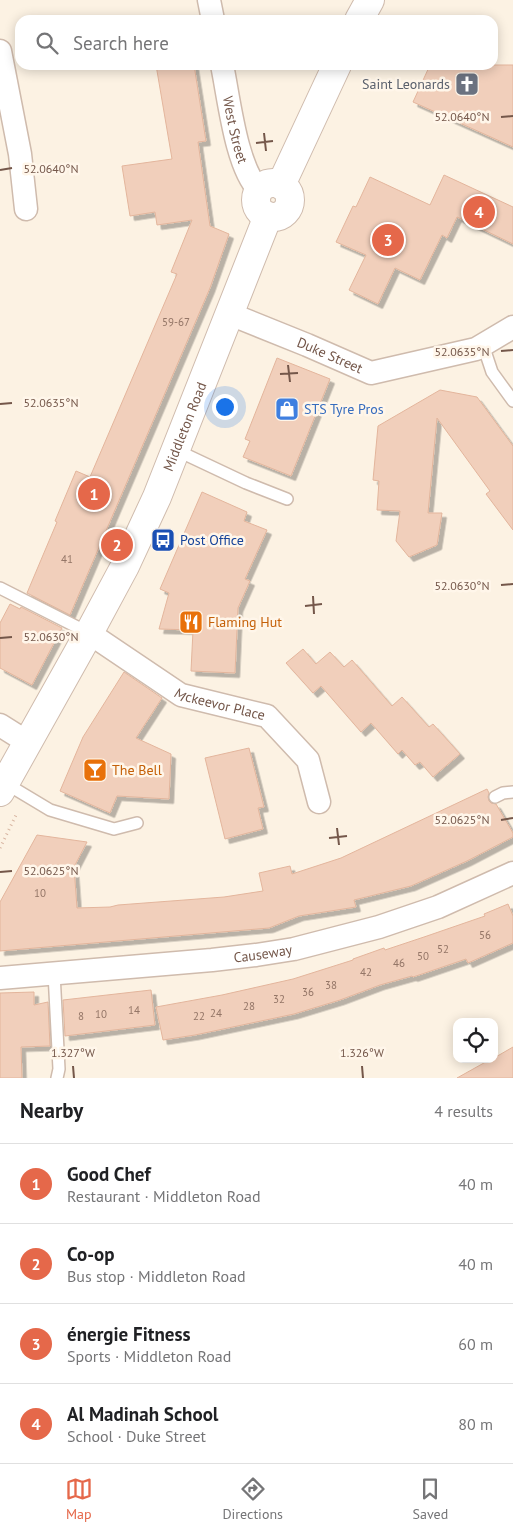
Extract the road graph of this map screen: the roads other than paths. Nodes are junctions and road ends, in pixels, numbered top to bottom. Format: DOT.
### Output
graph roads {
  1 [pos="210,0"];
  2 [pos="370,0"];
  3 [pos="212,15"];
  4 [pos="362,15"];
  5 [pos="0,51"];
  6 [pos="223,70"];
  7 [pos="334,70"];
  8 [pos="270,187"];
  9 [pos="26,209"];
  10 [pos="230,314"];
  11 [pos="513,327"];
  12 [pos="483,345"];
  13 [pos="513,401"];
  14 [pos="176,450"];
  15 [pos="287,499"];
  16 [pos="0,588"];
  17 [pos="90,633"];
  18 [pos="0,725"];
  19 [pos="27,742"];
  20 [pos="3,787"];
  21 [pos="513,792"];
  22 [pos="495,797"];
  23 [pos="319,802"];
  24 [pos="137,823"];
  25 [pos="511,881"];
  26 [pos="54,973"];
  27 [pos="0,978"];
  28 [pos="57,1078"];
  1 -- 3 [label="street"];
  2 -- 4 [label="street"];
  5 -- 9 [label="street"];
  6 -- 8 [label="street, West Street"];
  7 -- 8 [label="street"];
  8 -- 10 [label="street, Middleton Road"];
  10 -- 12 [label="street, Duke Street"];
  10 -- 14 [label="street, Middleton Road"];
  11 -- 12 [label="street, Duke Street"];
  12 -- 13 [label="lane"];
  14 -- 15 [label="lane"];
  14 -- 17 [label="street, Middleton Road"];
  16 -- 17 [label="lane"];
  17 -- 19 [label="street, Middleton Road"];
  17 -- 23 [label="street, Mckeevor Place"];
  18 -- 19 [label="street"];
  19 -- 20 [label="street, Middleton Road"];
  20 -- 24 [label="lane"];
  21 -- 22 [label="lane"];
  25 -- 26 [label="street, Causeway"];
  26 -- 27 [label="street, Causeway"];
  26 -- 28 [label="lane"];
}
